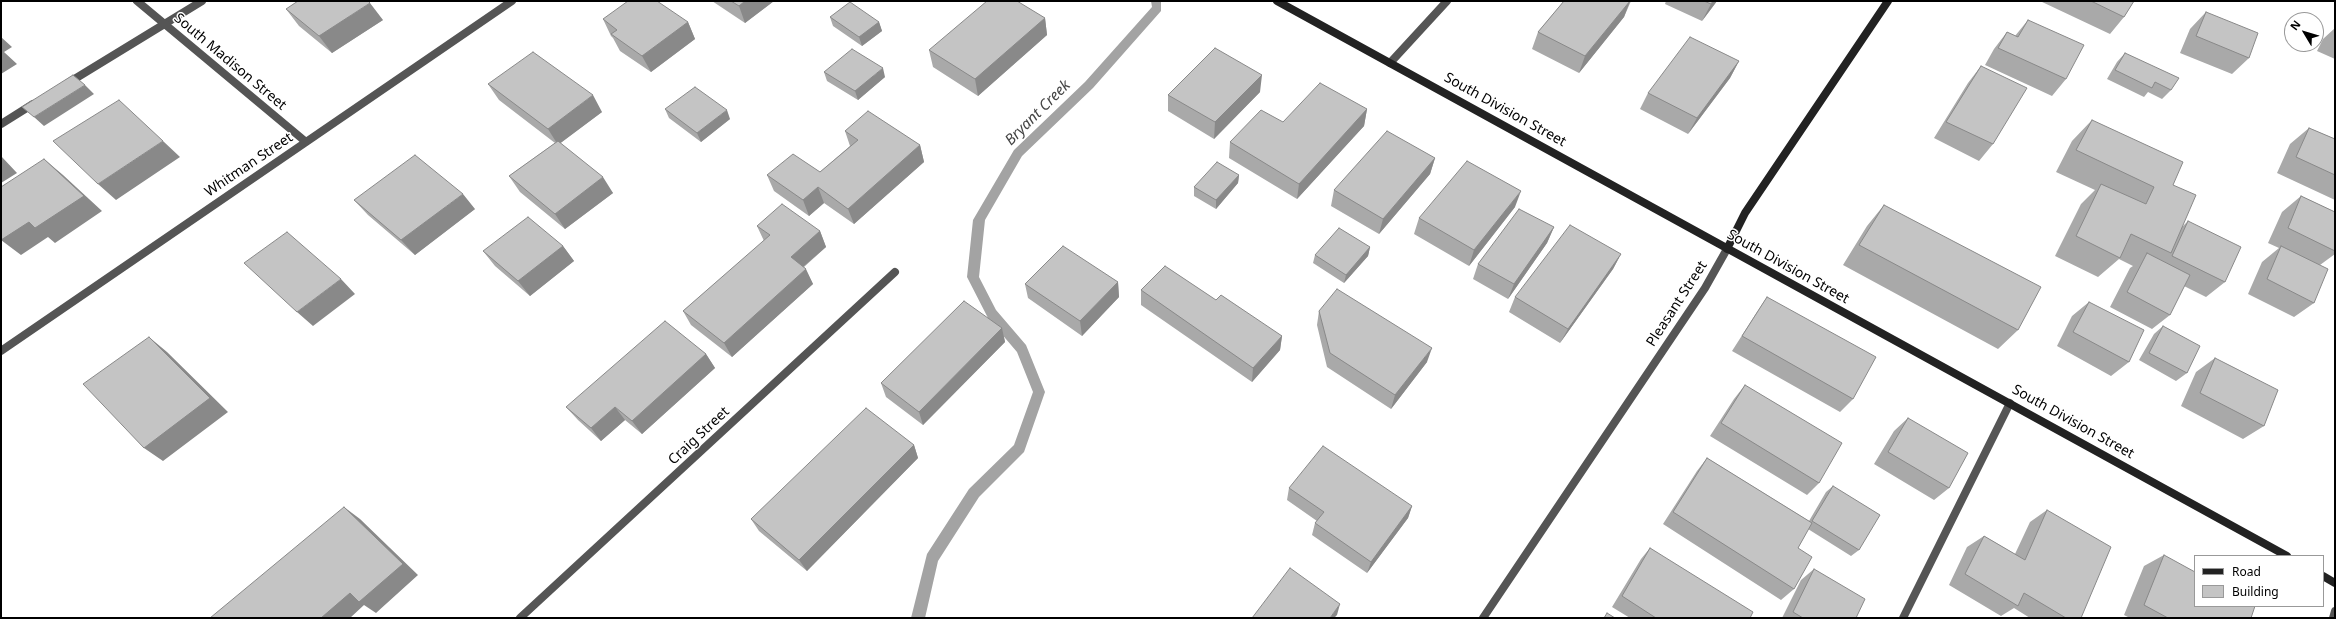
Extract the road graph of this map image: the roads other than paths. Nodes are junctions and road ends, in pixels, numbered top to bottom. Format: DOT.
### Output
graph roads {
  1 [pos="137,1"];
  2 [pos="202,1"];
  3 [pos="512,1"];
  4 [pos="1277,1"];
  5 [pos="1448,1"];
  6 [pos="1888,1"];
  7 [pos="164,24"];
  8 [pos="1390,63"];
  9 [pos="62,86"];
  10 [pos="42,99"];
  11 [pos="1,124"];
  12 [pos="306,142"];
  13 [pos="1727,249"];
  14 [pos="894,272"];
  15 [pos="1,351"];
  16 [pos="2010,404"];
  17 [pos="2285,555"];
  18 [pos="2324,576"];
  19 [pos="2335,582"];
  20 [pos="2335,611"];
  21 [pos="520,618"];
  22 [pos="1483,618"];
  23 [pos="1903,618"];
  24 [pos="2333,618"];
  1 -- 7 [label="street, South Madison Street"];
  2 -- 7 [label="street"];
  3 -- 12 [label="street, Whitman Street"];
  4 -- 8 [label="street, South Division Street"];
  5 -- 8 [label="street"];
  6 -- 13 [label="street, Pleasant Street"];
  7 -- 9 [label="street"];
  7 -- 12 [label="street, South Madison Street"];
  8 -- 13 [label="street, South Division Street"];
  10 -- 11 [label="street"];
  12 -- 15 [label="street, Whitman Street"];
  13 -- 16 [label="street, South Division Street"];
  13 -- 22 [label="street, Pleasant Street"];
  14 -- 21 [label="street, Craig Street"];
  16 -- 17 [label="street, South Division Street"];
  16 -- 23 [label="street"];
  18 -- 19 [label="street"];
  20 -- 24 [label="street"];
}
